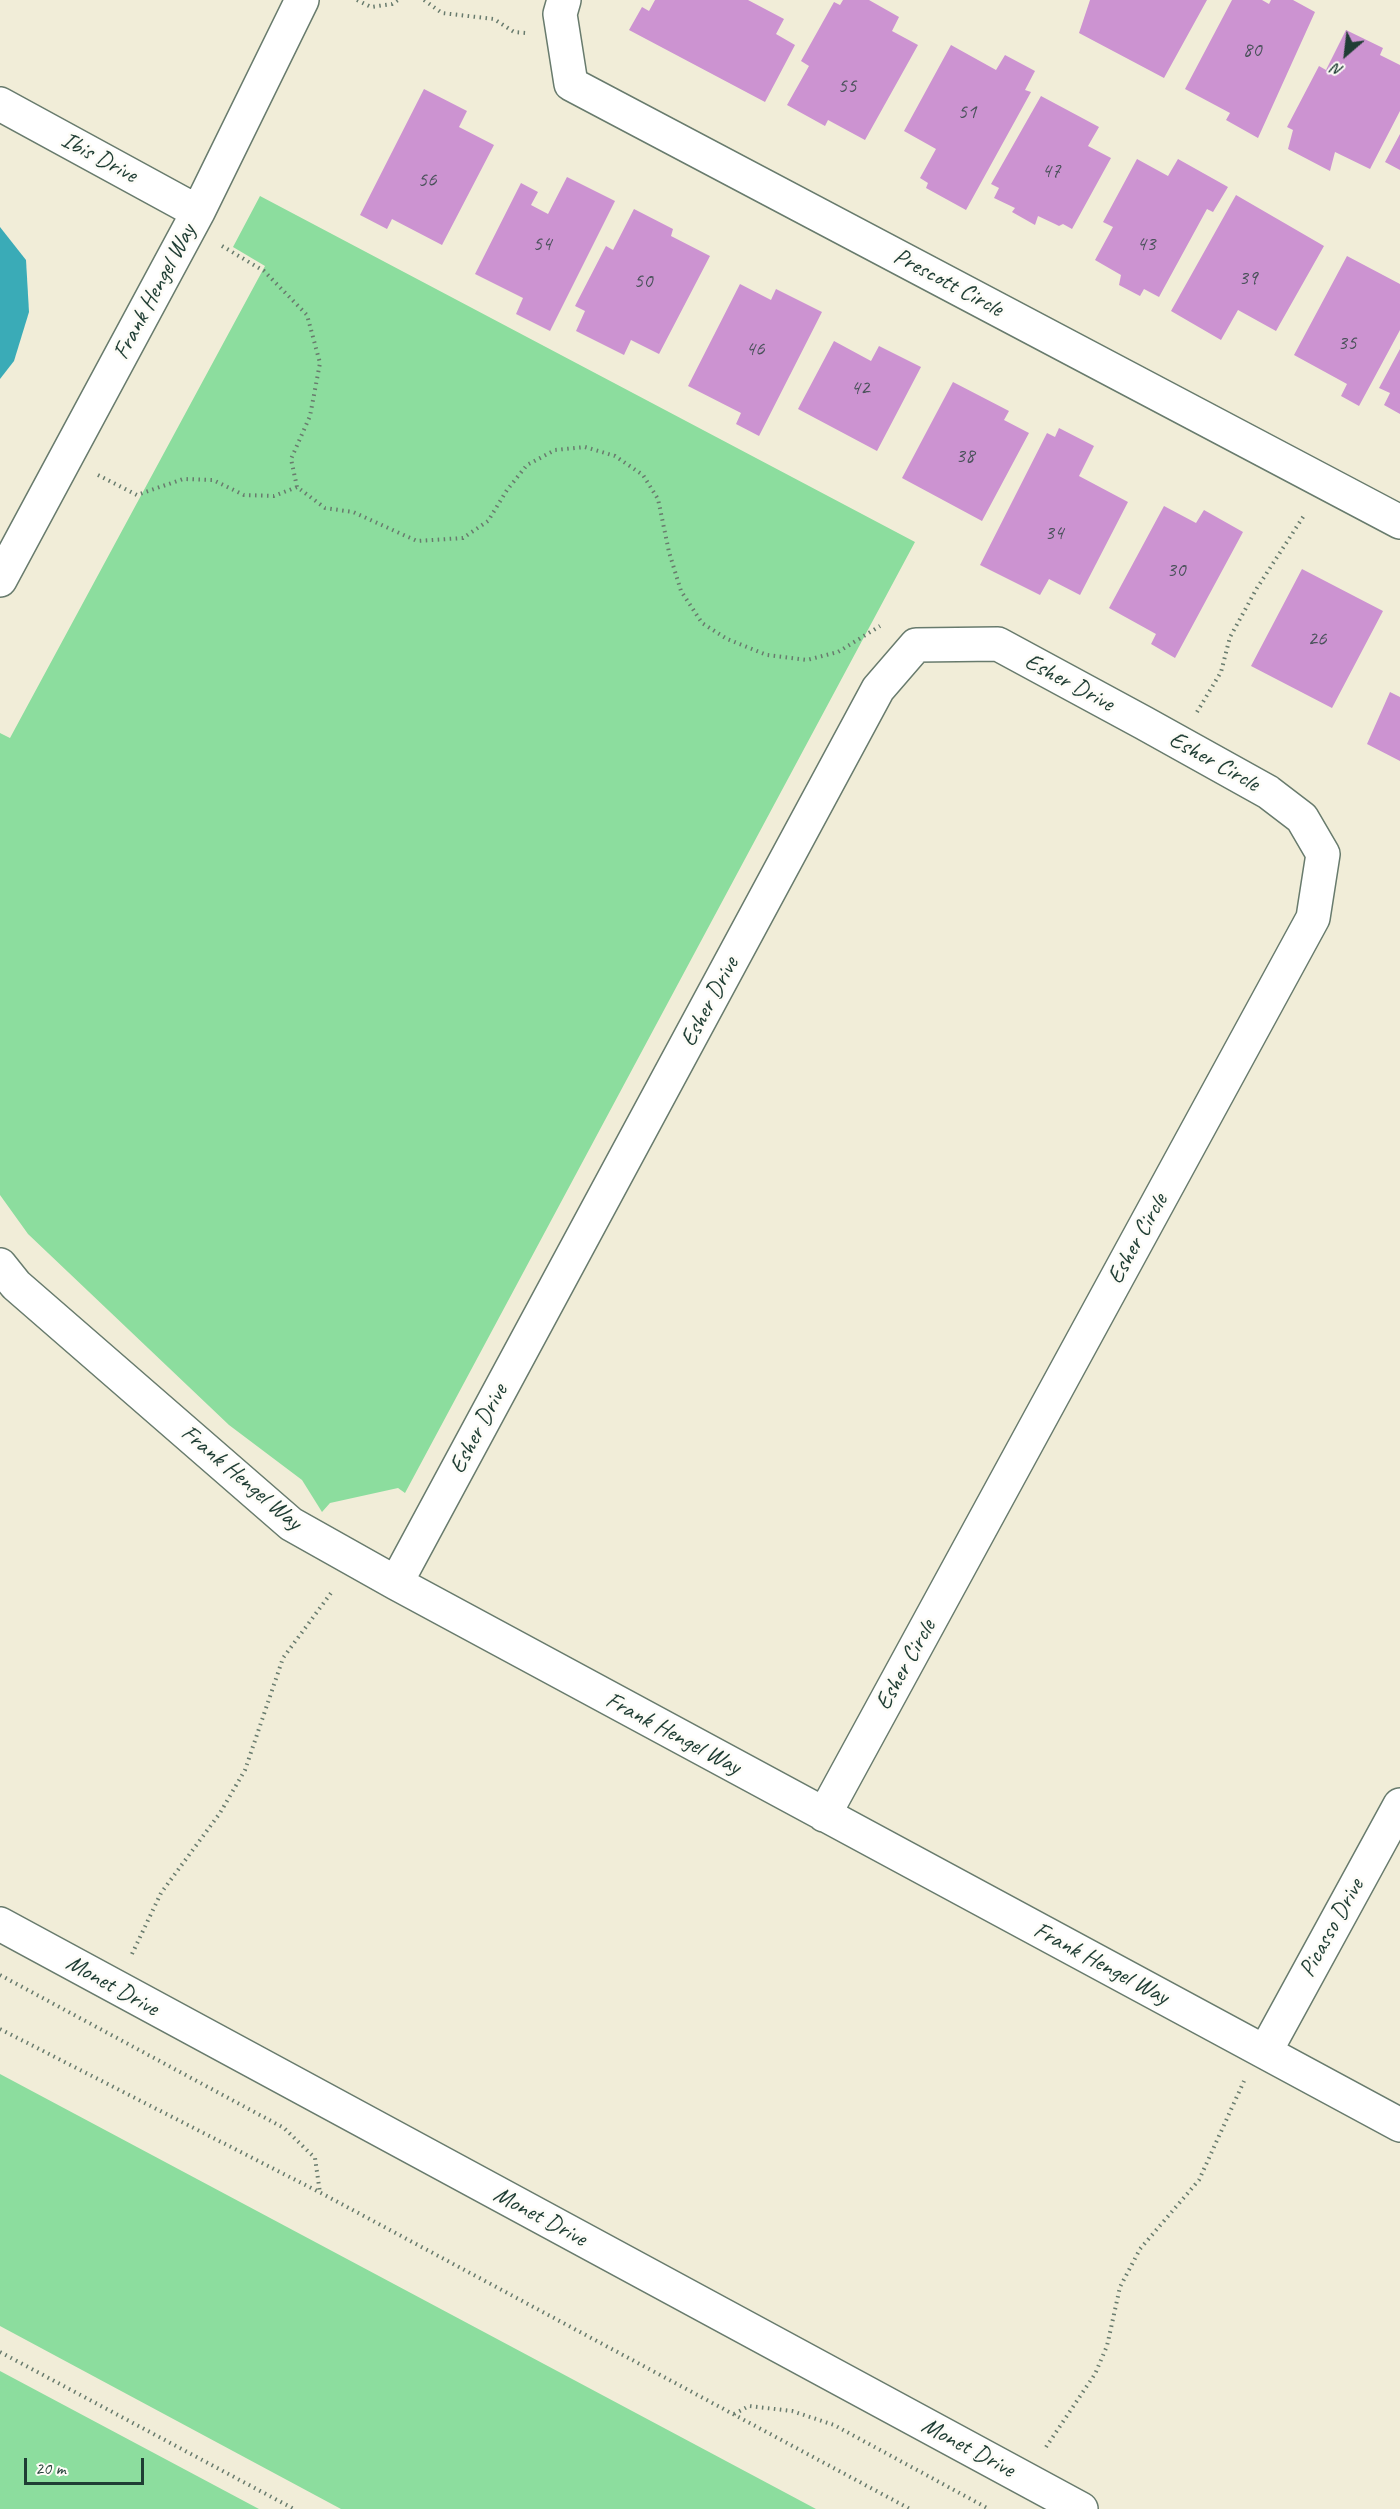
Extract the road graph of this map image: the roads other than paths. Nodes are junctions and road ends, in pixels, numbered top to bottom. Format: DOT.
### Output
graph roads {
  1 [pos="302,0"];
  2 [pos="564,0"];
  3 [pos="0,104"];
  4 [pos="198,212"];
  5 [pos="1400,522"];
  6 [pos="0,580"];
  7 [pos="1144,723"];
  8 [pos="0,1266"];
  9 [pos="396,1583"];
  10 [pos="1400,1805"];
  11 [pos="824,1815"];
  12 [pos="0,1924"];
  13 [pos="1265,2052"];
  14 [pos="1400,2126"];
  15 [pos="1081,2509"];
  1 -- 4 [label="street, Frank Hengel Way"];
  2 -- 5 [label="street, Prescott Circle"];
  3 -- 4 [label="street, Ibis Drive"];
  4 -- 6 [label="street, Frank Hengel Way"];
  7 -- 9 [label="street, Esher Drive"];
  7 -- 11 [label="street, Esher Circle"];
  8 -- 9 [label="street, Frank Hengel Way"];
  9 -- 11 [label="street, Frank Hengel Way"];
  10 -- 13 [label="street, Picasso Drive"];
  11 -- 13 [label="street, Frank Hengel Way"];
  12 -- 15 [label="street, Monet Drive"];
  13 -- 14 [label="street, Frank Hengel Way"];
}
